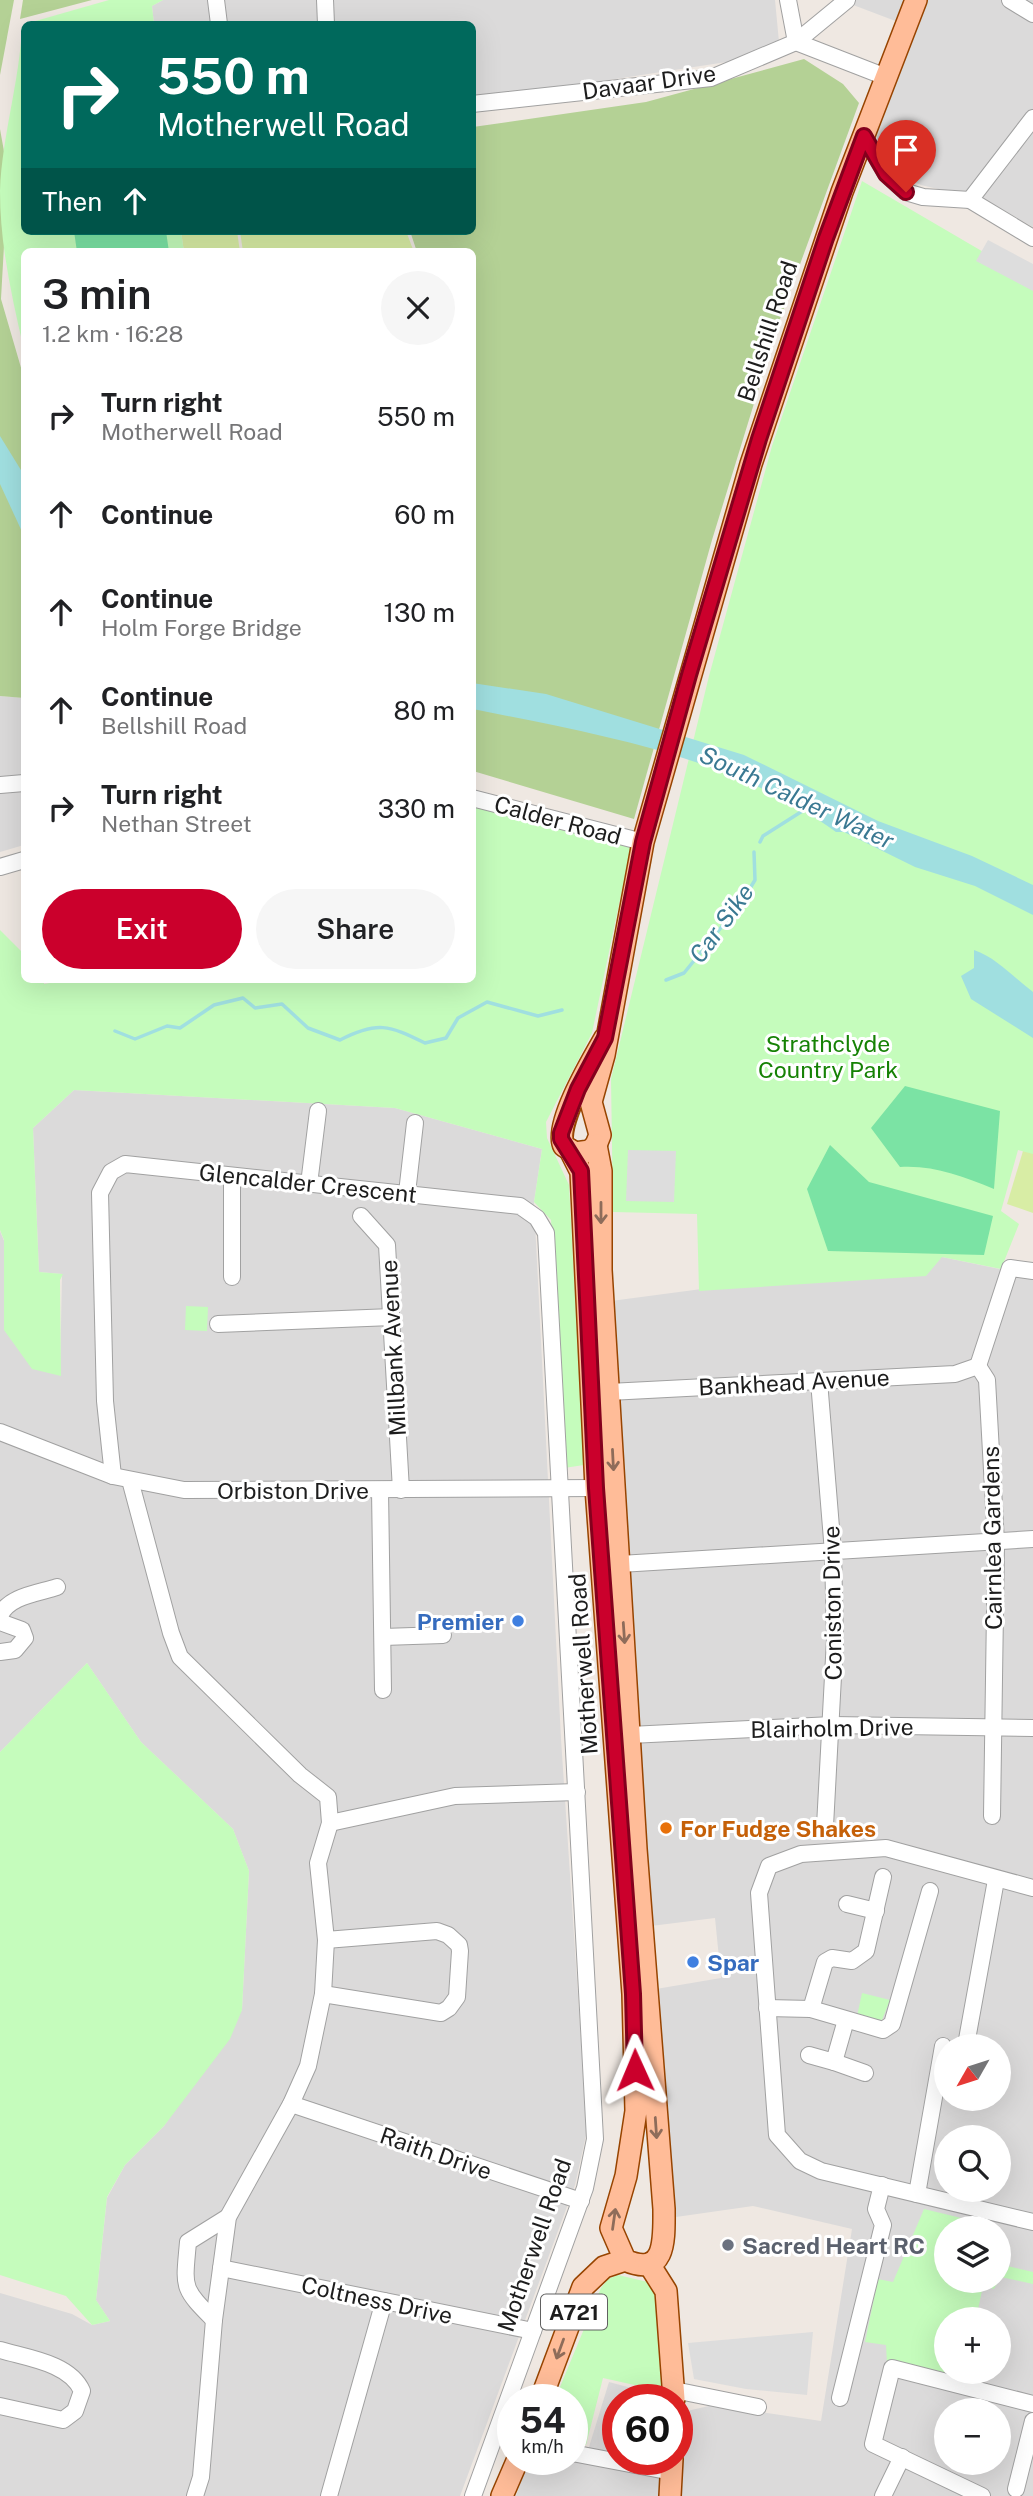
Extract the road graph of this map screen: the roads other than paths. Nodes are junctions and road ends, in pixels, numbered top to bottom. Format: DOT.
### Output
graph roads {
  1 [pos="216,0"];
  2 [pos="325,0"];
  3 [pos="788,0"];
  4 [pos="847,0"];
  5 [pos="916,0"];
  6 [pos="1010,0"];
  7 [pos="1033,14"];
  8 [pos="219,21"];
  9 [pos="326,21"];
  10 [pos="796,42"];
  11 [pos="886,77"];
  12 [pos="476,104"];
  13 [pos="1033,118"];
  14 [pos="864,136"];
  15 [pos="970,200"];
  16 [pos="1033,238"];
  17 [pos="21,783"];
  18 [pos="0,785"];
  19 [pos="476,799"];
  20 [pos="643,842"];
  21 [pos="21,861"];
  22 [pos="0,867"];
  23 [pos="605,1038"];
  24 [pos="318,1111"];
  25 [pos="595,1118"];
  26 [pos="566,1119"];
  27 [pos="415,1123"];
  28 [pos="596,1145"];
  29 [pos="570,1150"];
  30 [pos="232,1176"];
  31 [pos="309,1184"];
  32 [pos="407,1193"];
  33 [pos="361,1216"];
  34 [pos="1033,1271"];
  35 [pos="232,1277"];
  36 [pos="392,1317"];
  37 [pos="218,1324"];
  38 [pos="978,1366"];
  39 [pos="819,1381"];
  40 [pos="609,1392"];
  41 [pos="0,1432"];
  42 [pos="113,1476"];
  43 [pos="130,1480"];
  44 [pos="596,1488"];
  45 [pos="561,1489"];
  46 [pos="380,1490"];
  47 [pos="401,1490"];
  48 [pos="1033,1539"];
  49 [pos="996,1542"];
  50 [pos="832,1552"];
  51 [pos="620,1564"];
  52 [pos="57,1587"];
  53 [pos="0,1616"];
  54 [pos="0,1622"];
  55 [pos="443,1634"];
  56 [pos="383,1637"];
  57 [pos="0,1652"];
  58 [pos="383,1690"];
  59 [pos="832,1725"];
  60 [pos="993,1726"];
  61 [pos="1033,1728"];
  62 [pos="630,1735"];
  63 [pos="577,1792"];
  64 [pos="992,1816"];
  65 [pos="330,1823"];
  66 [pos="825,1826"];
  67 [pos="883,1878"];
  68 [pos="996,1880"];
  69 [pos="1033,1888"];
  70 [pos="930,1891"];
  71 [pos="847,1904"];
  72 [pos="876,1910"];
  73 [pos="326,1940"];
  74 [pos="323,1994"];
  75 [pos="766,2008"];
  76 [pos="811,2009"];
  77 [pos="846,2020"];
  78 [pos="968,2034"];
  79 [pos="808,2055"];
  80 [pos="834,2062"];
  81 [pos="865,2073"];
  82 [pos="934,2097"];
  83 [pos="291,2104"];
  84 [pos="626,2176"];
  85 [pos="662,2181"];
  86 [pos="881,2185"];
  87 [pos="917,2194"];
  88 [pos="580,2201"];
  89 [pos="228,2217"];
  90 [pos="1033,2222"];
  91 [pos="625,2260"];
  92 [pos="649,2264"];
  93 [pos="221,2268"];
  94 [pos="384,2301"];
  95 [pos="214,2320"];
  96 [pos="533,2332"];
  97 [pos="0,2350"];
  98 [pos="518,2384"];
  99 [pos="547,2384"];
  100 [pos="673,2384"];
  101 [pos="693,2398"];
  102 [pos="840,2398"];
  103 [pos="1033,2404"];
  104 [pos="0,2406"];
  105 [pos="758,2407"];
  106 [pos="1033,2421"];
  107 [pos="497,2446"];
  108 [pos="902,2457"];
  109 [pos="511,2475"];
  110 [pos="671,2475"];
  111 [pos="1016,2489"];
  112 [pos="195,2496"];
  113 [pos="329,2496"];
  114 [pos="473,2496"];
  115 [pos="502,2496"];
  116 [pos="670,2496"];
  117 [pos="883,2496"];
  118 [pos="982,2496"];
  1 -- 8 [label="street"];
  2 -- 9 [label="street"];
  3 -- 10 [label="street"];
  4 -- 10 [label="street, Davaar Drive"];
  5 -- 11 [label="main road, Bellshill Road"];
  6 -- 7 [label="street"];
  10 -- 11 [label="street"];
  10 -- 12 [label="street, Davaar Drive"];
  11 -- 14 [label="main road, Bellshill Road"];
  13 -- 15 [label="street"];
  14 -- 15 [label="street"];
  14 -- 20 [label="main road, Bellshill Road"];
  15 -- 16 [label="street"];
  17 -- 18 [label="street"];
  19 -- 20 [label="street, Calder Road"];
  20 -- 23 [label="main road, Bellshill Road"];
  21 -- 22 [label="street"];
  23 -- 25 [label="main road"];
  23 -- 26 [label="main road"];
  24 -- 31 [label="street"];
  25 -- 26 [label="main road"];
  25 -- 28 [label="main road"];
  26 -- 29 [label="main road"];
  27 -- 32 [label="street"];
  28 -- 29 [label="main road"];
  28 -- 40 [label="main road, Motherwell Road, one-way"];
  29 -- 44 [label="main road, Motherwell Road"];
  30 -- 31 [label="street, Glencalder Crescent"];
  30 -- 35 [label="street"];
  30 -- 42 [label="street, Glencalder Crescent"];
  31 -- 32 [label="street, Glencalder Crescent"];
  32 -- 45 [label="street, Glencalder Crescent"];
  33 -- 36 [label="street, Millbank Avenue"];
  34 -- 38 [label="street"];
  36 -- 37 [label="street"];
  36 -- 47 [label="street, Millbank Avenue"];
  38 -- 39 [label="street, Bankhead Avenue"];
  38 -- 49 [label="street, Cairnlea Gardens"];
  39 -- 40 [label="street, Bankhead Avenue"];
  39 -- 50 [label="street, Coniston Drive"];
  40 -- 51 [label="main road, Motherwell Road, one-way"];
  41 -- 42 [label="street, Orbiston Drive"];
  42 -- 43 [label="street, Orbiston Drive"];
  43 -- 46 [label="street, Orbiston Drive"];
  43 -- 65 [label="street"];
  44 -- 45 [label="street, Orbiston Drive"];
  44 -- 84 [label="main road, Motherwell Road"];
  45 -- 47 [label="street, Orbiston Drive"];
  45 -- 63 [label="street, Motherwell Road"];
  46 -- 47 [label="street, Orbiston Drive"];
  46 -- 56 [label="street"];
  48 -- 49 [label="street"];
  49 -- 50 [label="street"];
  49 -- 60 [label="street, Cairnlea Gardens"];
  50 -- 51 [label="street"];
  50 -- 59 [label="street, Coniston Drive"];
  51 -- 62 [label="main road, Motherwell Road, one-way"];
  52 -- 53 [label="street"];
  54 -- 57 [label="street"];
  55 -- 56 [label="street"];
  56 -- 58 [label="street"];
  59 -- 60 [label="street, Blairholm Drive"];
  59 -- 62 [label="street, Blairholm Drive"];
  59 -- 66 [label="street, Coniston Drive"];
  60 -- 61 [label="street, Blairholm Drive"];
  60 -- 64 [label="street, Cairnlea Gardens"];
  62 -- 85 [label="main road, Motherwell Road, one-way"];
  63 -- 65 [label="street"];
  63 -- 88 [label="street, Motherwell Road"];
  65 -- 73 [label="street"];
  67 -- 72 [label="street"];
  68 -- 69 [label="street"];
  68 -- 75 [label="street"];
  68 -- 78 [label="street"];
  70 -- 77 [label="street"];
  71 -- 72 [label="street"];
  72 -- 76 [label="street"];
  73 -- 74 [label="street"];
  73 -- 74 [label="street"];
  74 -- 83 [label="street"];
  75 -- 76 [label="street"];
  75 -- 86 [label="street"];
  76 -- 77 [label="street"];
  77 -- 80 [label="street"];
  79 -- 80 [label="street"];
  80 -- 81 [label="street"];
  82 -- 87 [label="street"];
  83 -- 88 [label="street, Raith Drive"];
  83 -- 89 [label="street"];
  84 -- 85 [label="main road"];
  91 -- 84 [label="main road, Motherwell Road, one-way"];
  85 -- 92 [label="main road, Motherwell Road"];
  86 -- 87 [label="street"];
  86 -- 102 [label="street"];
  87 -- 90 [label="street"];
  88 -- 96 [label="street, Motherwell Road"];
  89 -- 93 [label="street"];
  89 -- 95 [label="street"];
  91 -- 92 [label="main road"];
  91 -- 99 [label="main road, A721, one-way"];
  92 -- 100 [label="main road"];
  93 -- 94 [label="street, Coltness Drive"];
  93 -- 95 [label="street"];
  94 -- 96 [label="street, Coltness Drive"];
  94 -- 113 [label="street"];
  95 -- 112 [label="street"];
  96 -- 98 [label="street, Motherwell Road"];
  97 -- 104 [label="street"];
  101 -- 105 [label="street"];
  103 -- 108 [label="street"];
  106 -- 111 [label="street"];
  107 -- 114 [label="street, Motherwell Road"];
  108 -- 117 [label="street"];
  108 -- 118 [label="street"];
  109 -- 115 [label="main road"];
  110 -- 116 [label="main road"];
}
